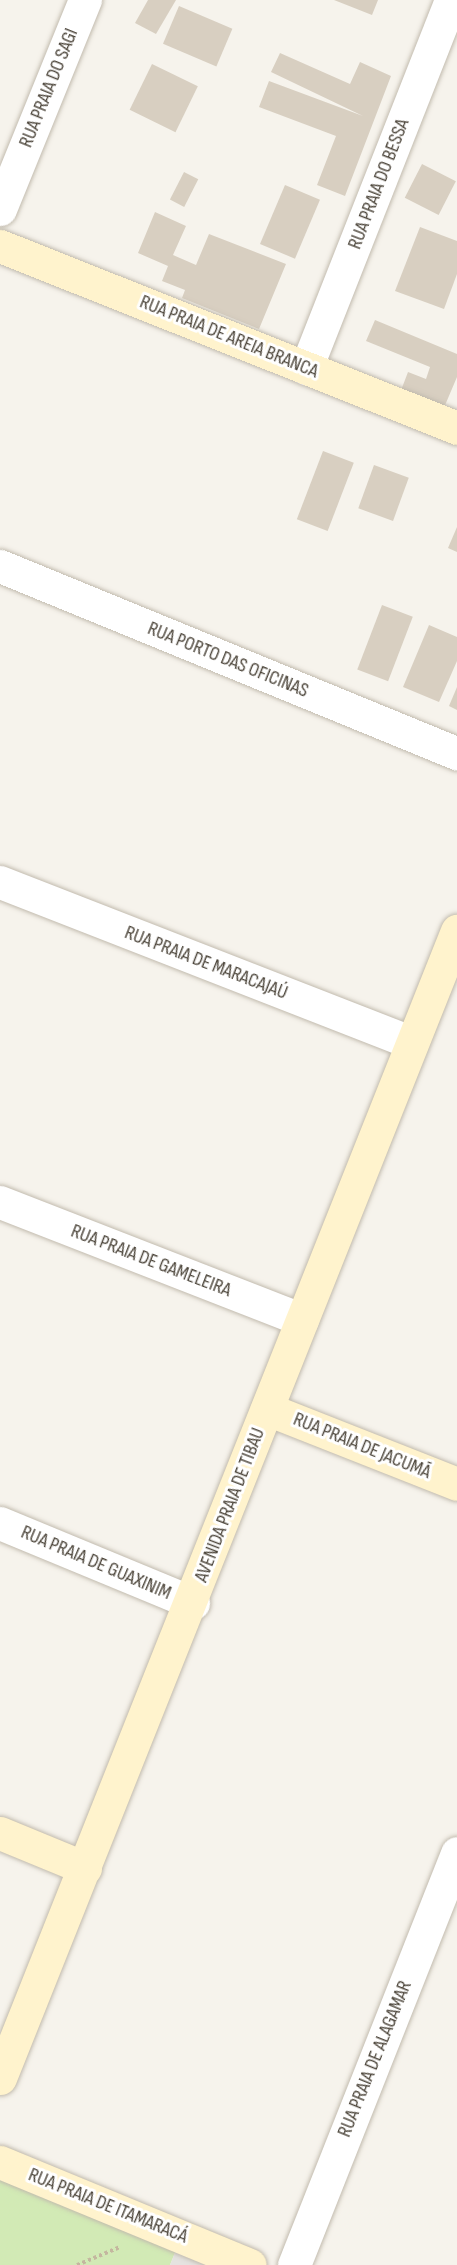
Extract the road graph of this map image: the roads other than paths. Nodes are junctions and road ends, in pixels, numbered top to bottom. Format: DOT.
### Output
graph roads {
  1 [pos="85,0"];
  2 [pos="451,0"];
  3 [pos="0,209"];
  4 [pos="0,246"];
  5 [pos="306,368"];
  6 [pos="457,428"];
  7 [pos="0,566"];
  8 [pos="457,753"];
  9 [pos="0,882"];
  10 [pos="457,931"];
  11 [pos="412,1043"];
  12 [pos="0,1202"];
  13 [pos="302,1320"];
  14 [pos="267,1409"];
  15 [pos="457,1484"];
  16 [pos="0,1522"];
  17 [pos="193,1603"];
  18 [pos="0,1833"];
  19 [pos="457,1852"];
  20 [pos="85,1868"];
  21 [pos="0,2078"];
  22 [pos="0,2162"];
  23 [pos="250,2265"];
  24 [pos="294,2265"];
  1 -- 3 [label="street, RUA PRAIA DO SAGI"];
  2 -- 5 [label="street, RUA PRAIA DO BESSA"];
  4 -- 5 [label="main road, RUA PRAIA DE AREIA BRANCA"];
  5 -- 6 [label="main road, RUA PRAIA DE AREIA BRANCA"];
  7 -- 8 [label="street, RUA PORTO DAS OFICINAS"];
  9 -- 11 [label="street, RUA PRAIA DE MARACAJAÚ"];
  10 -- 11 [label="main road, AVENIDA PRAIA DE TIBAU"];
  11 -- 13 [label="main road, AVENIDA PRAIA DE TIBAU"];
  12 -- 13 [label="street, RUA PRAIA DE GAMELEIRA"];
  13 -- 14 [label="main road, AVENIDA PRAIA DE TIBAU"];
  14 -- 15 [label="main road, RUA PRAIA DE JACUMÃ"];
  14 -- 17 [label="main road, AVENIDA PRAIA DE TIBAU"];
  16 -- 17 [label="street, RUA PRAIA DE GUAXINIM"];
  17 -- 20 [label="main road, AVENIDA PRAIA DE TIBAU"];
  18 -- 20 [label="main road"];
  19 -- 24 [label="street, RUA PRAIA DE ALAGAMAR"];
  20 -- 21 [label="main road, AVENIDA PRAIA DE TIBAU"];
  22 -- 23 [label="main road, RUA PRAIA DE ITAMARACÁ"];
}
